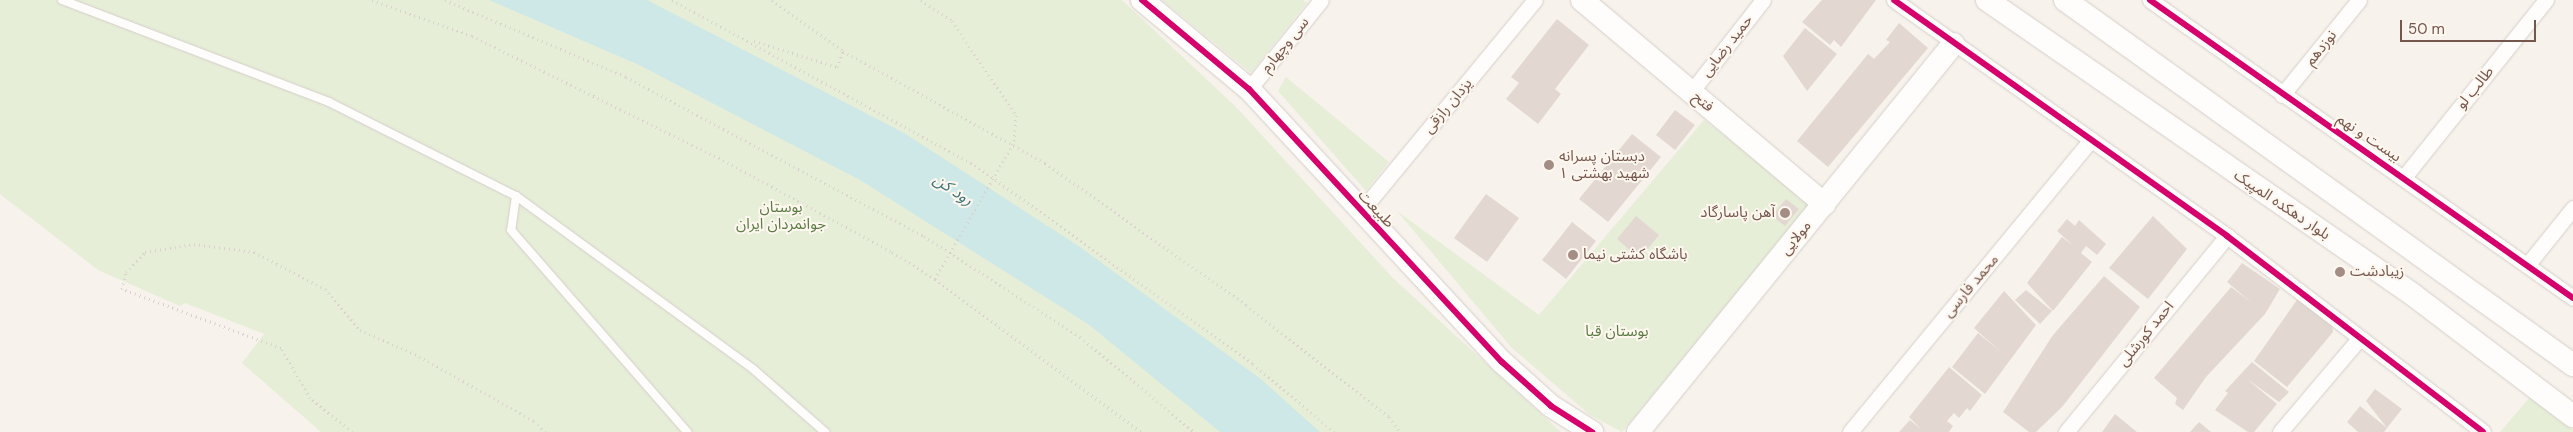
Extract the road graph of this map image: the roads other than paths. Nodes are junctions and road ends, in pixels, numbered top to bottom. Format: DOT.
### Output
graph roads {
  1 [pos="62,0"];
  2 [pos="1142,0"];
  3 [pos="1320,0"];
  4 [pos="1536,0"];
  5 [pos="1582,0"];
  6 [pos="1763,0"];
  7 [pos="1894,0"];
  8 [pos="1987,0"];
  9 [pos="2065,0"];
  10 [pos="2360,0"];
  11 [pos="2546,0"];
  12 [pos="2153,1"];
  13 [pos="1954,44"];
  14 [pos="1249,89"];
  15 [pos="1692,92"];
  16 [pos="2282,95"];
  17 [pos="2091,140"];
  18 [pos="2404,177"];
  19 [pos="516,196"];
  20 [pos="1824,204"];
  21 [pos="2573,208"];
  22 [pos="1361,211"];
  23 [pos="2227,236"];
  24 [pos="2528,264"];
  25 [pos="2573,298"];
  26 [pos="2359,339"];
  27 [pos="2573,365"];
  28 [pos="2573,416"];
  29 [pos="2484,431"];
  30 [pos="687,432"];
  31 [pos="824,432"];
  32 [pos="1592,432"];
  33 [pos="1638,432"];
  34 [pos="1850,432"];
  35 [pos="2066,432"];
  36 [pos="2280,432"];
  1 -- 19 [label="lane"];
  2 -- 14 [label="street, طبیعت"];
  3 -- 14 [label="street, سی وچهارم"];
  4 -- 22 [label="street, یزدان رازقی"];
  5 -- 15 [label="street, فتح"];
  6 -- 15 [label="street, حمید رضایی"];
  7 -- 13 [label="street"];
  8 -- 28 [label="street, بلوار دهکده المپیک"];
  9 -- 27 [label="street"];
  10 -- 16 [label="street, نوزدهم"];
  11 -- 18 [label="street, طالب لو"];
  12 -- 16 [label="street, بیست و نهم"];
  13 -- 17 [label="street"];
  13 -- 20 [label="street, مولایی"];
  14 -- 22 [label="street, طبیعت"];
  15 -- 20 [label="street, فتح"];
  16 -- 18 [label="street, بیست و نهم"];
  17 -- 23 [label="street"];
  17 -- 34 [label="street, محمد فارسی"];
  18 -- 24 [label="street, بیست و نهم"];
  19 -- 30 [label="lane"];
  19 -- 31 [label="lane"];
  20 -- 33 [label="street, مولایی"];
  21 -- 24 [label="street"];
  22 -- 32 [label="street, طبیعت"];
  23 -- 26 [label="street"];
  23 -- 35 [label="street, احمد کورشلی"];
  24 -- 25 [label="street, بیست و نهم"];
  26 -- 29 [label="street"];
  26 -- 36 [label="street"];
}
